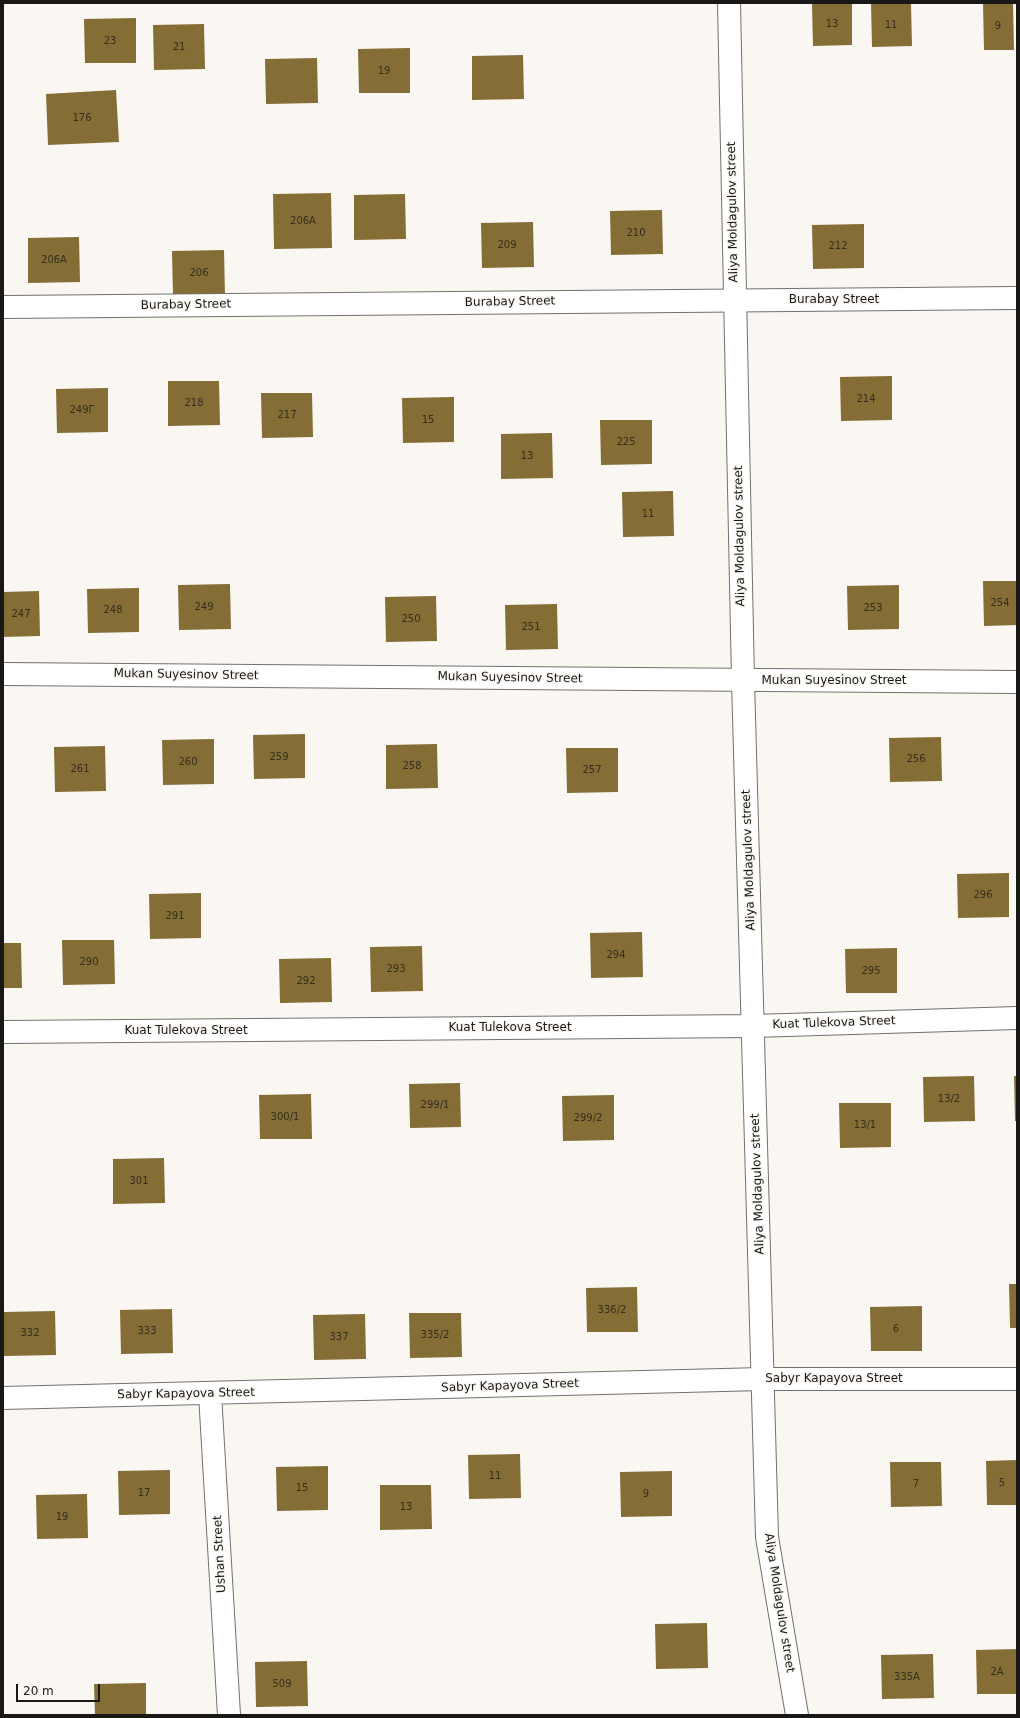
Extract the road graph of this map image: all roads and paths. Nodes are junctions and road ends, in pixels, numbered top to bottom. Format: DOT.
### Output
graph roads {
  1 [pos="728,3"];
  2 [pos="1017,298"];
  3 [pos="735,300"];
  4 [pos="3,307"];
  5 [pos="3,674"];
  6 [pos="744,680"];
  7 [pos="1017,682"];
  8 [pos="1017,1018"];
  9 [pos="753,1026"];
  10 [pos="3,1032"];
  11 [pos="763,1379"];
  12 [pos="1017,1379"];
  13 [pos="210,1394"];
  14 [pos="3,1398"];
  15 [pos="229,1715"];
  16 [pos="797,1715"];
  1 -- 3 [label="street, Aliya Moldagulov street"];
  2 -- 3 [label="street, Burabay Street"];
  3 -- 4 [label="street, Burabay Street"];
  3 -- 6 [label="street, Aliya Moldagulov street"];
  5 -- 6 [label="street, Mukan Suyesinov Street"];
  6 -- 7 [label="street, Mukan Suyesinov Street"];
  6 -- 9 [label="street, Aliya Moldagulov street"];
  8 -- 9 [label="street, Kuat Tulekova Street"];
  9 -- 10 [label="street, Kuat Tulekova Street"];
  9 -- 11 [label="street, Aliya Moldagulov street"];
  11 -- 12 [label="street, Sabyr Kapayova Street"];
  11 -- 13 [label="street, Sabyr Kapayova Street"];
  11 -- 16 [label="street, Aliya Moldagulov street"];
  13 -- 14 [label="street, Sabyr Kapayova Street"];
  13 -- 15 [label="street, Ushan Street"];
}
